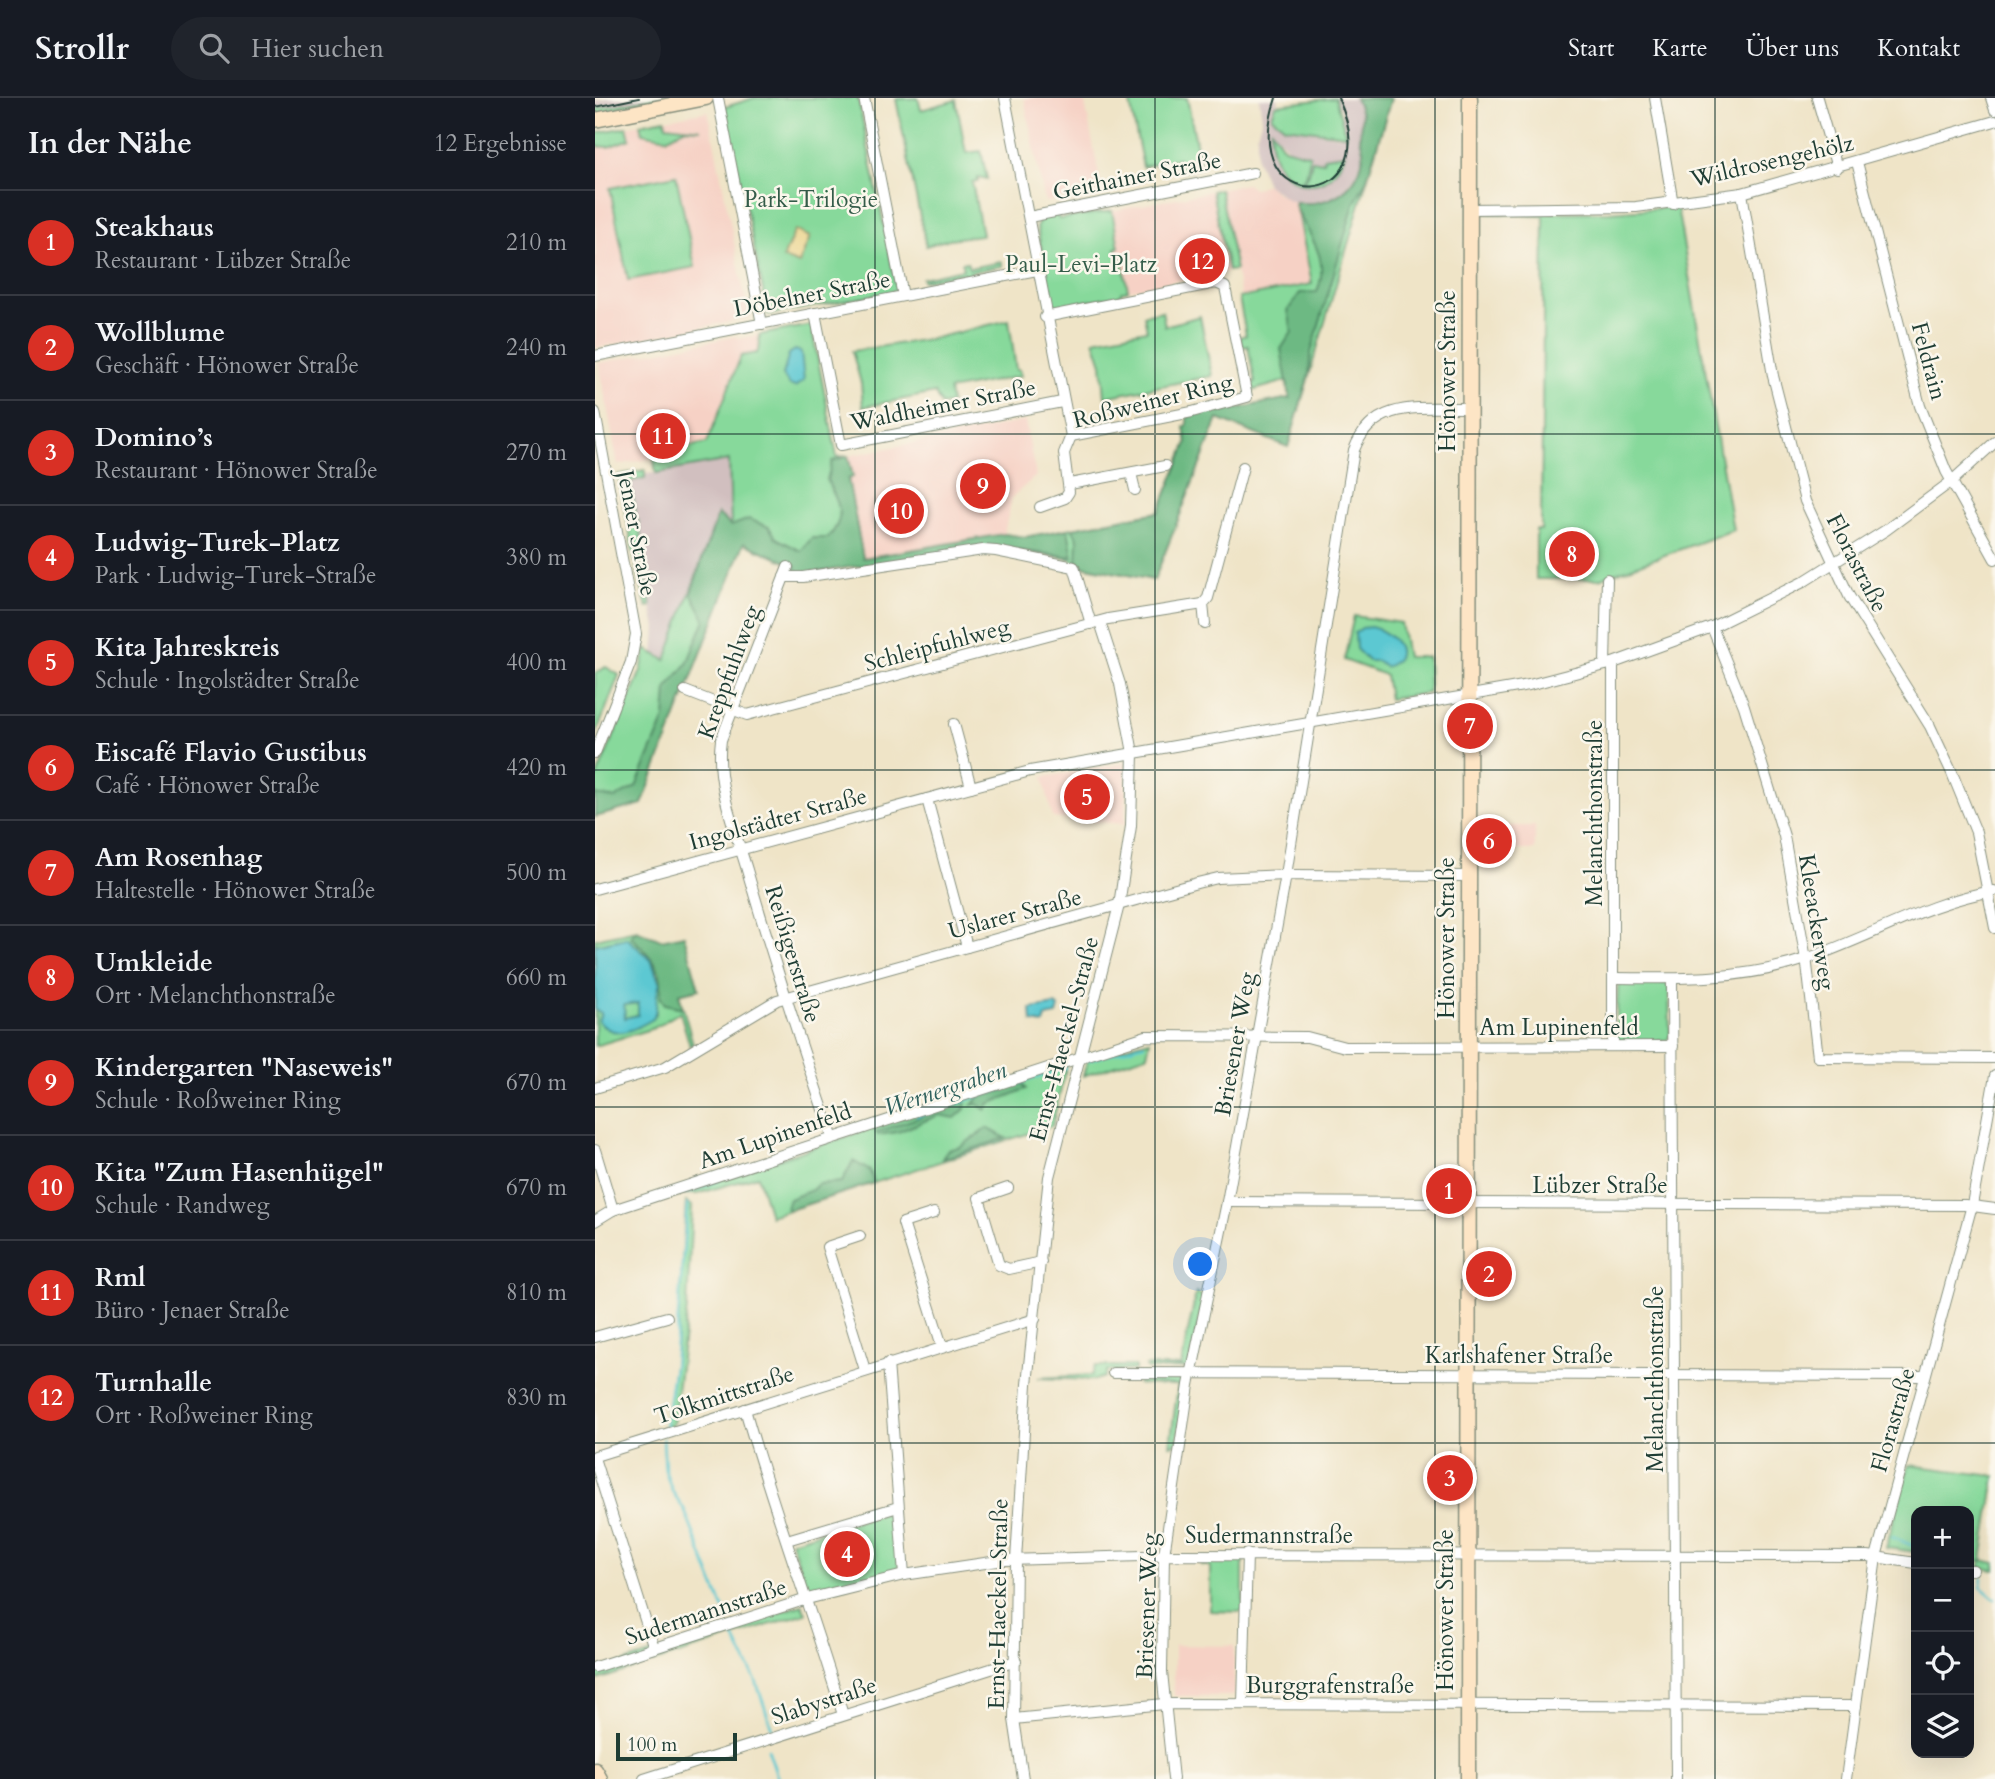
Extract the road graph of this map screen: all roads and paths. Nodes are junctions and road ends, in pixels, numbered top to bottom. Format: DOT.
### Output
graph roads {
  1 [pos="706,98"];
  2 [pos="718,98"];
  3 [pos="864,98"];
  4 [pos="1005,98"];
  5 [pos="1470,98"];
  6 [pos="1655,98"];
  7 [pos="1817,98"];
  8 [pos="1991,98"];
  9 [pos="1995,110"];
  10 [pos="595,120"];
  11 [pos="1995,121"];
  12 [pos="1857,162"];
  13 [pos="1837,168"];
  14 [pos="1253,173"];
  15 [pos="1742,193"];
  16 [pos="1673,204"];
  17 [pos="1470,209"];
  18 [pos="1028,217"];
  19 [pos="1037,270"];
  20 [pos="903,296"];
  21 [pos="815,313"];
  22 [pos="1045,317"];
  23 [pos="762,324"];
  24 [pos="595,356"];
  25 [pos="1062,402"];
  26 [pos="1469,408"];
  27 [pos="595,412"];
  28 [pos="1071,436"];
  29 [pos="1995,442"];
  30 [pos="1165,466"];
  31 [pos="1243,467"];
  32 [pos="1131,472"];
  33 [pos="1952,481"];
  34 [pos="1070,484"];
  35 [pos="1135,490"];
  36 [pos="1040,507"];
  37 [pos="1995,559"];
  38 [pos="1833,565"];
  39 [pos="786,572"];
  40 [pos="1607,579"];
  41 [pos="1203,604"];
  42 [pos="1096,623"];
  43 [pos="1205,624"];
  44 [pos="1712,627"];
  45 [pos="1611,663"];
  46 [pos="685,691"];
  47 [pos="1469,694"];
  48 [pos="733,709"];
  49 [pos="1312,721"];
  50 [pos="954,724"];
  51 [pos="595,753"];
  52 [pos="1133,753"];
  53 [pos="723,781"];
  54 [pos="971,787"];
  55 [pos="927,799"];
  56 [pos="740,849"];
  57 [pos="1286,875"];
  58 [pos="1469,876"];
  59 [pos="595,890"];
  60 [pos="1992,891"];
  61 [pos="1119,905"];
  62 [pos="1995,928"];
  63 [pos="968,947"];
  64 [pos="1806,960"];
  65 [pos="1613,978"];
  66 [pos="1672,979"];
  67 [pos="785,998"];
  68 [pos="1255,1036"];
  69 [pos="1613,1046"];
  70 [pos="1673,1046"];
  71 [pos="1468,1047"];
  72 [pos="1080,1056"];
  73 [pos="1995,1058"];
  74 [pos="1995,1076"];
  75 [pos="595,1088"];
  76 [pos="832,1136"];
  77 [pos="595,1150"];
  78 [pos="1008,1188"];
  79 [pos="1227,1202"];
  80 [pos="1674,1204"];
  81 [pos="1468,1205"];
  82 [pos="1972,1205"];
  83 [pos="1995,1209"];
  84 [pos="613,1210"];
  85 [pos="934,1213"];
  86 [pos="595,1221"];
  87 [pos="860,1236"];
  88 [pos="1041,1262"];
  89 [pos="667,1317"];
  90 [pos="1035,1319"];
  91 [pos="595,1337"];
  92 [pos="942,1346"];
  93 [pos="888,1363"];
  94 [pos="865,1370"];
  95 [pos="1113,1373"];
  96 [pos="1675,1374"];
  97 [pos="1192,1375"];
  98 [pos="1468,1375"];
  99 [pos="1925,1376"];
  100 [pos="745,1409"];
  101 [pos="595,1459"];
  102 [pos="898,1507"];
  103 [pos="787,1540"];
  104 [pos="1247,1554"];
  105 [pos="1164,1555"];
  106 [pos="1468,1555"];
  107 [pos="1674,1555"];
  108 [pos="1876,1556"];
  109 [pos="1016,1560"];
  110 [pos="1911,1562"];
  111 [pos="904,1574"];
  112 [pos="807,1599"];
  113 [pos="654,1648"];
  114 [pos="1016,1661"];
  115 [pos="595,1667"];
  116 [pos="1164,1704"];
  117 [pos="1243,1704"];
  118 [pos="1675,1704"];
  119 [pos="1468,1705"];
  120 [pos="1856,1706"];
  121 [pos="843,1715"];
  122 [pos="1014,1719"];
  123 [pos="595,1770"];
  124 [pos="600,1779"];
  125 [pos="645,1779"];
  126 [pos="1023,1779"];
  127 [pos="1173,1779"];
  128 [pos="1468,1779"];
  129 [pos="1676,1779"];
  130 [pos="1846,1779"];
  1 -- 10 [label="main road"];
  2 -- 23 [label="street"];
  3 -- 20 [label="street"];
  4 -- 18 [label="street"];
  5 -- 17 [label="main road, Hönower Straße"];
  6 -- 16 [label="street"];
  7 -- 13 [label="street"];
  8 -- 9 [label="street"];
  11 -- 12 [label="street, Wildrosengehölz"];
  12 -- 13 [label="street, Wildrosengehölz"];
  12 -- 33 [label="street, Feldrain"];
  13 -- 15 [label="street, Wildrosengehölz"];
  14 -- 18 [label="street, Geithainer Straße"];
  15 -- 16 [label="street, Wildrosengehölz"];
  15 -- 38 [label="street, Florastraße"];
  16 -- 17 [label="street, Wildrosengehölz"];
  17 -- 26 [label="main road, Hönower Straße"];
  18 -- 19 [label="street"];
  19 -- 20 [label="street, Döbelner Straße"];
  19 -- 22 [label="street"];
  20 -- 21 [label="street, Döbelner Straße"];
  21 -- 23 [label="street, Döbelner Straße"];
  21 -- 25 [label="street, Waldheimer Straße"];
  22 -- 25 [label="street"];
  22 -- 28 [label="street, Roßweiner Ring"];
  23 -- 24 [label="street, Döbelner Straße"];
  25 -- 28 [label="street"];
  26 -- 47 [label="main road, Hönower Straße"];
  26 -- 49 [label="street, Briesener Weg"];
  27 -- 51 [label="street, Jenaer Straße"];
  28 -- 34 [label="street, Roßweiner Ring"];
  29 -- 33 [label="street, Ingolstädter Straße"];
  30 -- 32 [label="street"];
  31 -- 41 [label="street"];
  32 -- 34 [label="street"];
  32 -- 35 [label="street"];
  33 -- 37 [label="street, Feldrain"];
  33 -- 38 [label="street, Ingolstädter Straße"];
  34 -- 36 [label="street"];
  38 -- 44 [label="street, Ingolstädter Straße"];
  38 -- 60 [label="street, Florastraße"];
  39 -- 42 [label="street, Ernst-Haeckel-Straße"];
  39 -- 48 [label="street, Kreppfuhlweg"];
  40 -- 45 [label="street, Melanchthonstraße"];
  41 -- 42 [label="street, Schleipfuhlweg"];
  41 -- 43 [label="street"];
  42 -- 48 [label="street, Schleipfuhlweg"];
  42 -- 52 [label="street, Ernst-Haeckel-Straße"];
  44 -- 45 [label="street, Ingolstädter Straße"];
  44 -- 64 [label="street, Kleeackerweg"];
  45 -- 47 [label="street, Ingolstädter Straße"];
  45 -- 65 [label="street, Melanchthonstraße"];
  46 -- 48 [label="street, Schleipfuhlweg"];
  47 -- 49 [label="street, Ingolstädter Straße"];
  47 -- 58 [label="main road, Hönower Straße"];
  48 -- 53 [label="street, Kreppfuhlweg"];
  49 -- 52 [label="street, Ingolstädter Straße"];
  49 -- 57 [label="street, Briesener Weg"];
  50 -- 54 [label="street"];
  52 -- 54 [label="street, Ingolstädter Straße"];
  52 -- 61 [label="street, Ernst-Haeckel-Straße"];
  53 -- 56 [label="street, Reißigerstraße"];
  54 -- 55 [label="street, Ingolstädter Straße"];
  55 -- 56 [label="street, Ingolstädter Straße"];
  55 -- 63 [label="street"];
  56 -- 59 [label="street, Ingolstädter Straße"];
  56 -- 67 [label="street, Reißigerstraße"];
  57 -- 58 [label="street, Uslarer Straße"];
  57 -- 61 [label="street, Uslarer Straße"];
  57 -- 68 [label="street, Briesener Weg"];
  58 -- 71 [label="main road, Hönower Straße"];
  60 -- 62 [label="street, Florastraße"];
  60 -- 64 [label="street"];
  61 -- 63 [label="street, Uslarer Straße"];
  61 -- 72 [label="street, Ernst-Haeckel-Straße"];
  63 -- 67 [label="street, Uslarer Straße"];
  64 -- 66 [label="street"];
  64 -- 73 [label="street, Kleeackerweg"];
  65 -- 66 [label="street"];
  65 -- 69 [label="street, Melanchthonstraße"];
  66 -- 70 [label="street, Melanchthonstraße"];
  67 -- 75 [label="street, Uslarer Straße"];
  67 -- 76 [label="street, Reißigerstraße"];
  68 -- 71 [label="street, Am Lupinenfeld"];
  68 -- 72 [label="street, Am Lupinenfeld"];
  68 -- 79 [label="street, Briesener Weg"];
  69 -- 70 [label="street, Am Lupinenfeld"];
  69 -- 71 [label="street, Am Lupinenfeld"];
  70 -- 80 [label="street, Melanchthonstraße"];
  71 -- 81 [label="main road, Hönower Straße"];
  72 -- 76 [label="street, Am Lupinenfeld"];
  72 -- 88 [label="street, Ernst-Haeckel-Straße"];
  74 -- 82 [label="street, Florastraße"];
  76 -- 84 [label="street, Am Lupinenfeld"];
  77 -- 84 [label="street"];
  78 -- 88 [label="street"];
  79 -- 81 [label="street, Lübzer Straße"];
  79 -- 97 [label="street, Briesener Weg"];
  80 -- 81 [label="street, Lübzer Straße"];
  80 -- 82 [label="street, Lübzer Straße"];
  80 -- 96 [label="street, Melanchthonstraße"];
  81 -- 98 [label="main road, Hönower Straße"];
  82 -- 83 [label="street, Lübzer Straße"];
  82 -- 99 [label="street, Florastraße"];
  84 -- 86 [label="street, Am Lupinenfeld"];
  85 -- 92 [label="street"];
  87 -- 94 [label="street"];
  88 -- 90 [label="street, Ernst-Haeckel-Straße"];
  89 -- 91 [label="street"];
  90 -- 92 [label="street, Tolkmittstraße"];
  90 -- 109 [label="street, Ernst-Haeckel-Straße"];
  92 -- 93 [label="street, Tolkmittstraße"];
  93 -- 94 [label="street, Tolkmittstraße"];
  93 -- 102 [label="street"];
  94 -- 100 [label="street, Tolkmittstraße"];
  95 -- 97 [label="street, Karlshafener Straße"];
  96 -- 98 [label="street, Karlshafener Straße"];
  96 -- 99 [label="street, Karlshafener Straße"];
  96 -- 107 [label="street, Melanchthonstraße"];
  97 -- 98 [label="street, Karlshafener Straße"];
  97 -- 105 [label="street, Briesener Weg"];
  98 -- 106 [label="main road, Hönower Straße"];
  99 -- 108 [label="street, Florastraße"];
  100 -- 101 [label="street, Tolkmittstraße"];
  100 -- 103 [label="street"];
  101 -- 113 [label="street"];
  102 -- 103 [label="street"];
  102 -- 111 [label="street"];
  103 -- 112 [label="street"];
  104 -- 105 [label="street, Sudermannstraße"];
  104 -- 106 [label="street, Sudermannstraße"];
  104 -- 117 [label="street"];
  105 -- 109 [label="street, Sudermannstraße"];
  105 -- 116 [label="street, Briesener Weg"];
  106 -- 107 [label="street, Sudermannstraße"];
  106 -- 119 [label="main road, Hönower Straße"];
  107 -- 108 [label="street, Sudermannstraße"];
  107 -- 118 [label="street, Melanchthonstraße"];
  108 -- 110 [label="street, Sudermannstraße"];
  108 -- 120 [label="street, Florastraße"];
  109 -- 111 [label="street, Sudermannstraße"];
  109 -- 114 [label="street, Ernst-Haeckel-Straße"];
  111 -- 112 [label="street, Sudermannstraße"];
  112 -- 113 [label="street, Sudermannstraße"];
  112 -- 121 [label="street"];
  113 -- 115 [label="street, Sudermannstraße"];
  114 -- 121 [label="street, Slabystraße"];
  114 -- 122 [label="street, Ernst-Haeckel-Straße"];
  116 -- 117 [label="street, Burggrafenstraße"];
  116 -- 122 [label="street, Burggrafenstraße"];
  116 -- 127 [label="street, Briesener Weg"];
  117 -- 119 [label="street, Burggrafenstraße"];
  118 -- 119 [label="street, Burggrafenstraße"];
  118 -- 120 [label="street, Burggrafenstraße"];
  118 -- 129 [label="street, Melanchthonstraße"];
  119 -- 128 [label="main road, Hönower Straße"];
  120 -- 130 [label="street, Florastraße"];
  121 -- 125 [label="street, Slabystraße"];
  122 -- 126 [label="street, Ernst-Haeckel-Straße"];
  123 -- 124 [label="main road"];
}
